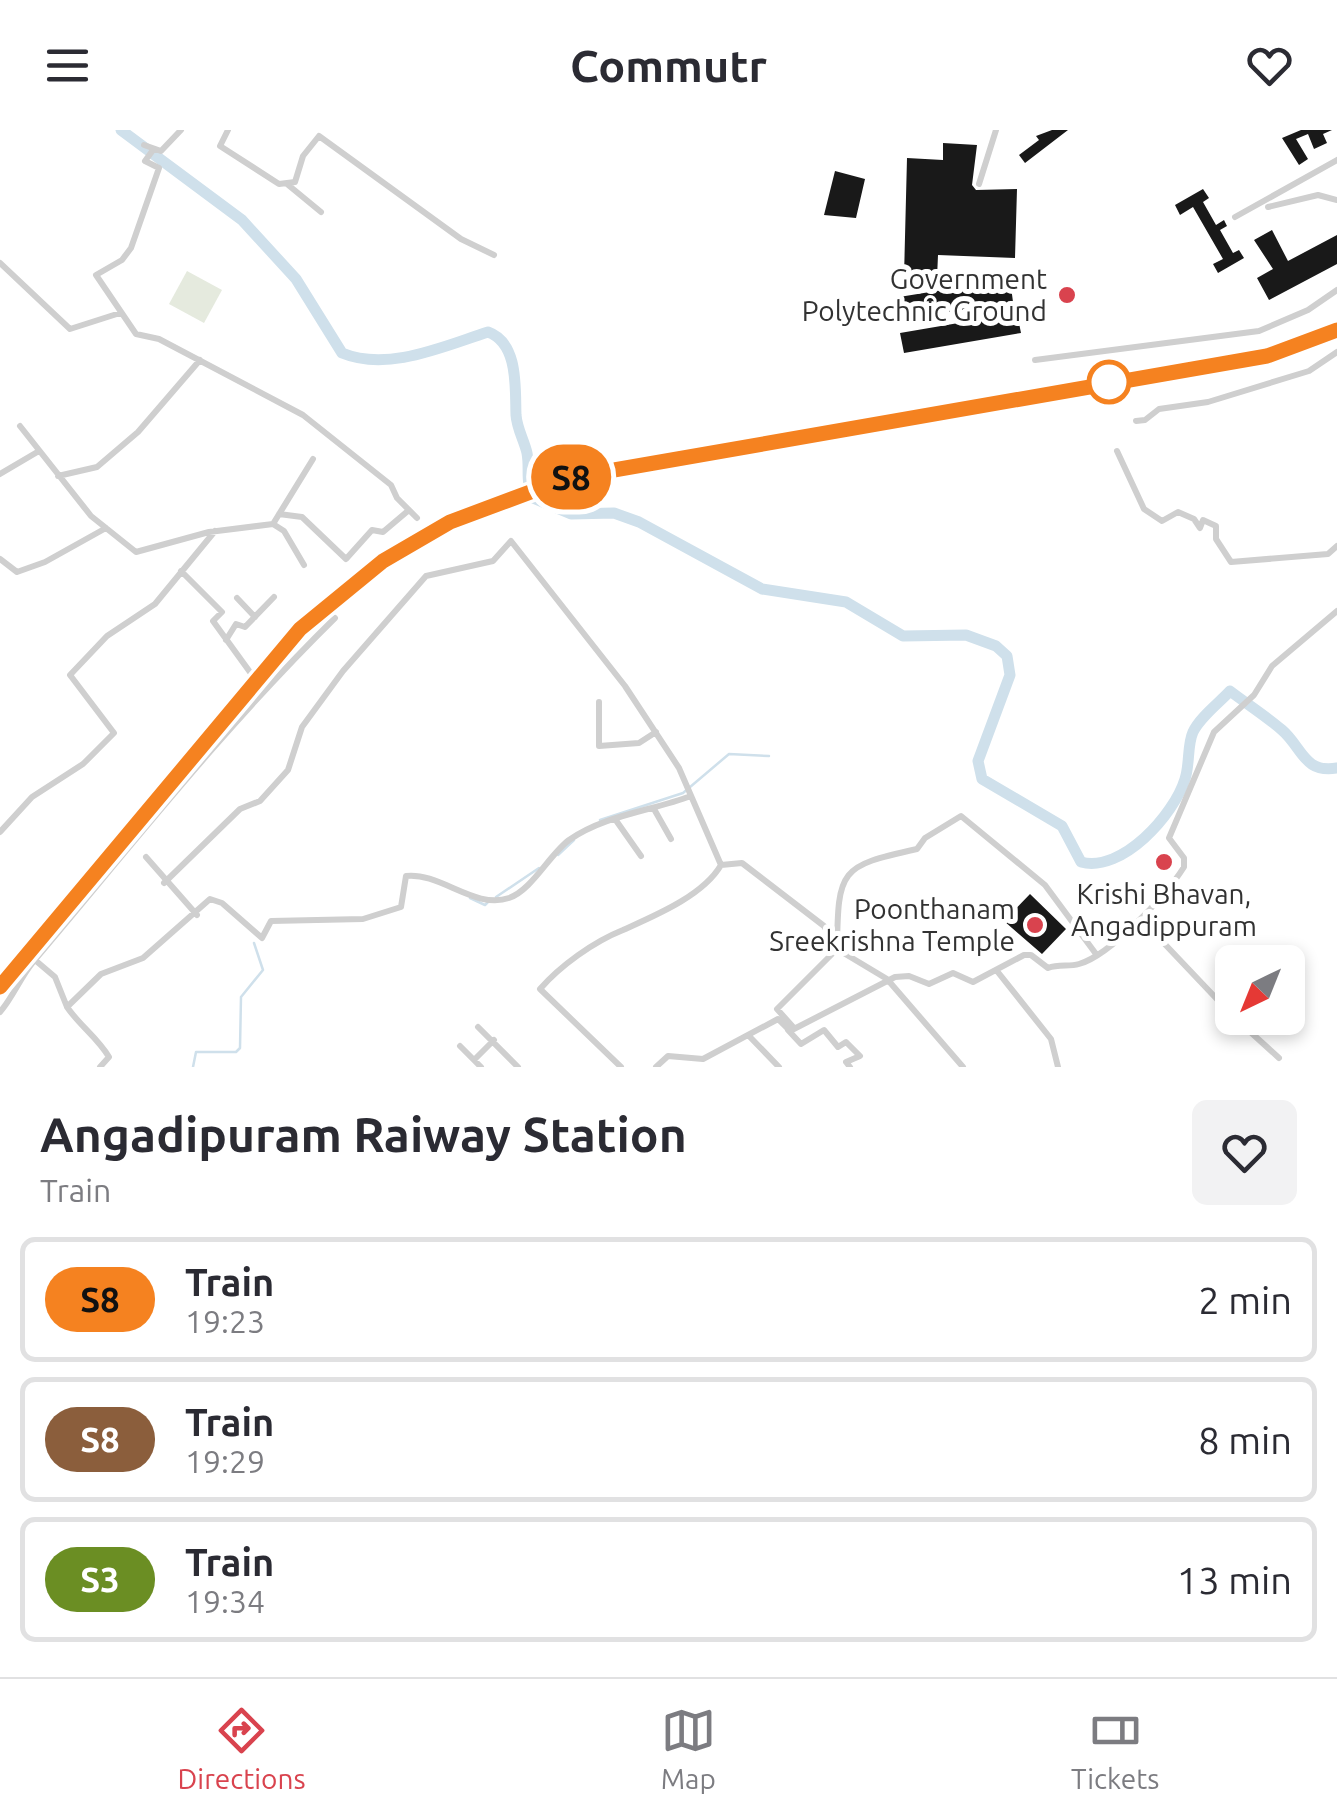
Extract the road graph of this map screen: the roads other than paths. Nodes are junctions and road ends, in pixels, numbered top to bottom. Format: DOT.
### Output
graph roads {
  1 [pos="181,130"];
  2 [pos="996,130"];
  3 [pos="231,131"];
  4 [pos="144,144"];
  5 [pos="153,150"];
  6 [pos="1337,160"];
  7 [pos="286,183"];
  8 [pos="979,184"];
  9 [pos="1337,200"];
  10 [pos="1268,207"];
  11 [pos="320,212"];
  12 [pos="1235,217"];
  13 [pos="494,255"];
  14 [pos="0,263"];
  15 [pos="1337,290"];
  16 [pos="120,313"];
  17 [pos="1337,352"];
  18 [pos="200,360"];
  19 [pos="1034,360"];
  20 [pos="1136,422"];
  21 [pos="20,426"];
  22 [pos="39,450"];
  23 [pos="1117,451"];
  24 [pos="313,459"];
  25 [pos="0,474"];
  26 [pos="58,476"];
  27 [pos="409,510"];
  28 [pos="279,514"];
  29 [pos="416,518"];
  30 [pos="273,524"];
  31 [pos="106,528"];
  32 [pos="215,531"];
  33 [pos="1337,546"];
  34 [pos="0,559"];
  35 [pos="304,565"];
  36 [pos="181,571"];
  37 [pos="274,597"];
  38 [pos="237,598"];
  39 [pos="1337,611"];
  40 [pos="255,617"];
  41 [pos="334,618"];
  42 [pos="226,640"];
  43 [pos="263,690"];
  44 [pos="599,702"];
  45 [pos="656,732"];
  46 [pos="691,796"];
  47 [pos="654,810"];
  48 [pos="615,819"];
  49 [pos="0,832"];
  50 [pos="671,839"];
  51 [pos="641,856"];
  52 [pos="146,857"];
  53 [pos="721,866"];
  54 [pos="166,881"];
  55 [pos="197,914"];
  56 [pos="1140,919"];
  57 [pos="838,948"];
  58 [pos="1096,954"];
  59 [pos="35,960"];
  60 [pos="997,972"];
  61 [pos="887,979"];
  62 [pos="1215,996"];
  63 [pos="68,1007"];
  64 [pos="0,1012"];
  65 [pos="478,1026"];
  66 [pos="791,1029"];
  67 [pos="1254,1035"];
  68 [pos="750,1037"];
  69 [pos="494,1040"];
  70 [pos="460,1046"];
  71 [pos="1279,1058"];
  72 [pos="474,1060"];
  73 [pos="100,1067"];
  74 [pos="481,1067"];
  75 [pos="518,1067"];
  76 [pos="621,1067"];
  77 [pos="656,1067"];
  78 [pos="779,1067"];
  79 [pos="850,1067"];
  80 [pos="963,1067"];
  81 [pos="1058,1067"];
  1 -- 5 [label="street"];
  2 -- 8 [label="street"];
  3 -- 7 [label="street"];
  4 -- 5 [label="street"];
  5 -- 16 [label="street"];
  6 -- 12 [label="street"];
  7 -- 11 [label="street"];
  7 -- 13 [label="street"];
  9 -- 10 [label="street"];
  14 -- 16 [label="street"];
  15 -- 19 [label="street"];
  16 -- 18 [label="street"];
  17 -- 20 [label="street"];
  18 -- 26 [label="street"];
  18 -- 27 [label="street"];
  21 -- 22 [label="street"];
  22 -- 25 [label="street"];
  22 -- 26 [label="street"];
  23 -- 33 [label="street"];
  24 -- 28 [label="street"];
  26 -- 31 [label="street"];
  27 -- 28 [label="street"];
  27 -- 29 [label="street"];
  28 -- 30 [label="street"];
  30 -- 32 [label="street"];
  30 -- 35 [label="street"];
  31 -- 32 [label="street"];
  31 -- 34 [label="street"];
  32 -- 36 [label="street"];
  36 -- 42 [label="street"];
  36 -- 49 [label="street"];
  37 -- 40 [label="street"];
  38 -- 40 [label="street"];
  39 -- 56 [label="street"];
  40 -- 42 [label="street"];
  41 -- 43 [label="street"];
  42 -- 43 [label="street"];
  43 -- 59 [label="street"];
  44 -- 45 [label="street"];
  45 -- 46 [label="street"];
  45 -- 54 [label="street"];
  46 -- 47 [label="street"];
  46 -- 53 [label="street"];
  47 -- 48 [label="street"];
  47 -- 50 [label="street"];
  48 -- 51 [label="street"];
  48 -- 55 [label="street"];
  52 -- 54 [label="street"];
  53 -- 57 [label="street"];
  53 -- 76 [label="street"];
  54 -- 55 [label="street"];
  55 -- 63 [label="street"];
  56 -- 58 [label="street"];
  56 -- 62 [label="street"];
  57 -- 58 [label="street"];
  57 -- 61 [label="street"];
  57 -- 66 [label="street"];
  58 -- 60 [label="street"];
  59 -- 63 [label="street"];
  59 -- 64 [label="street"];
  60 -- 61 [label="street"];
  60 -- 81 [label="street"];
  61 -- 66 [label="street"];
  61 -- 80 [label="street"];
  63 -- 73 [label="street"];
  65 -- 69 [label="street"];
  66 -- 68 [label="street"];
  66 -- 79 [label="street"];
  67 -- 71 [label="street"];
  68 -- 77 [label="street"];
  68 -- 78 [label="street"];
  69 -- 72 [label="street"];
  69 -- 75 [label="street"];
  70 -- 72 [label="street"];
  72 -- 74 [label="street"];
}
